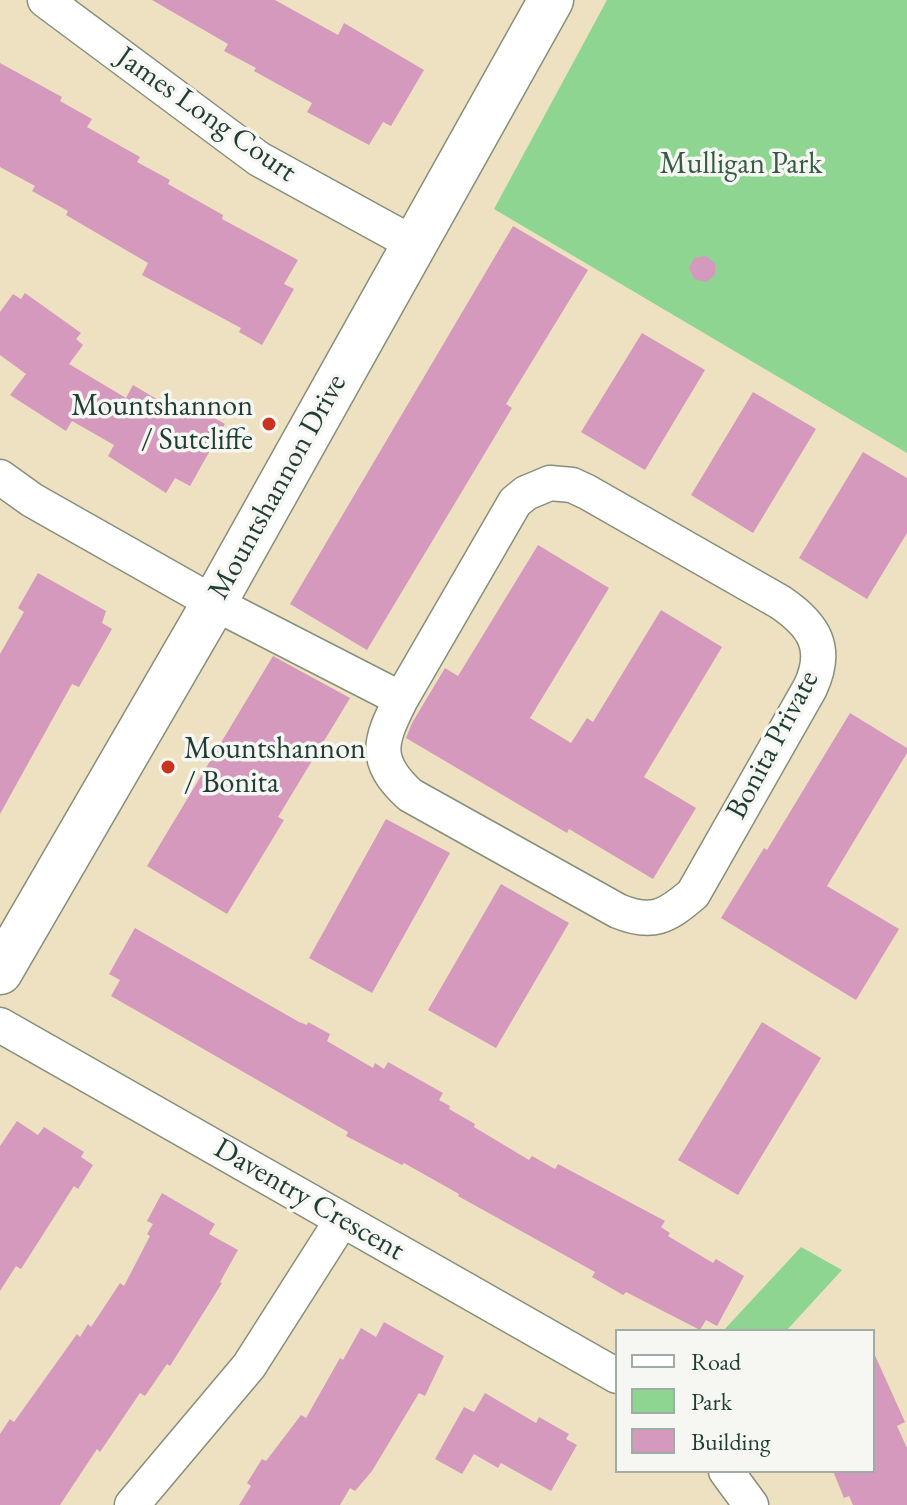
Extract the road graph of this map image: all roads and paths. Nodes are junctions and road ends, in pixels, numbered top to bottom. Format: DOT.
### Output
graph roads {
  1 [pos="45,0"];
  2 [pos="551,0"];
  3 [pos="414,244"];
  4 [pos="0,477"];
  5 [pos="214,603"];
  6 [pos="401,699"];
  7 [pos="0,972"];
  8 [pos="0,1025"];
  9 [pos="342,1220"];
  10 [pos="615,1375"];
  11 [pos="727,1473"];
  12 [pos="132,1505"];
  13 [pos="751,1505"];
  1 -- 3 [label="street, James Long Court"];
  2 -- 3 [label="street, Mountshannon Drive"];
  3 -- 5 [label="street, Mountshannon Drive"];
  4 -- 5 [label="street"];
  5 -- 6 [label="street"];
  5 -- 7 [label="street, Mountshannon Drive"];
  6 -- 6 [label="street, Bonita Private"];
  8 -- 9 [label="street, Daventry Crescent"];
  9 -- 10 [label="street, Daventry Crescent"];
  9 -- 12 [label="street"];
  11 -- 13 [label="street"];
}
